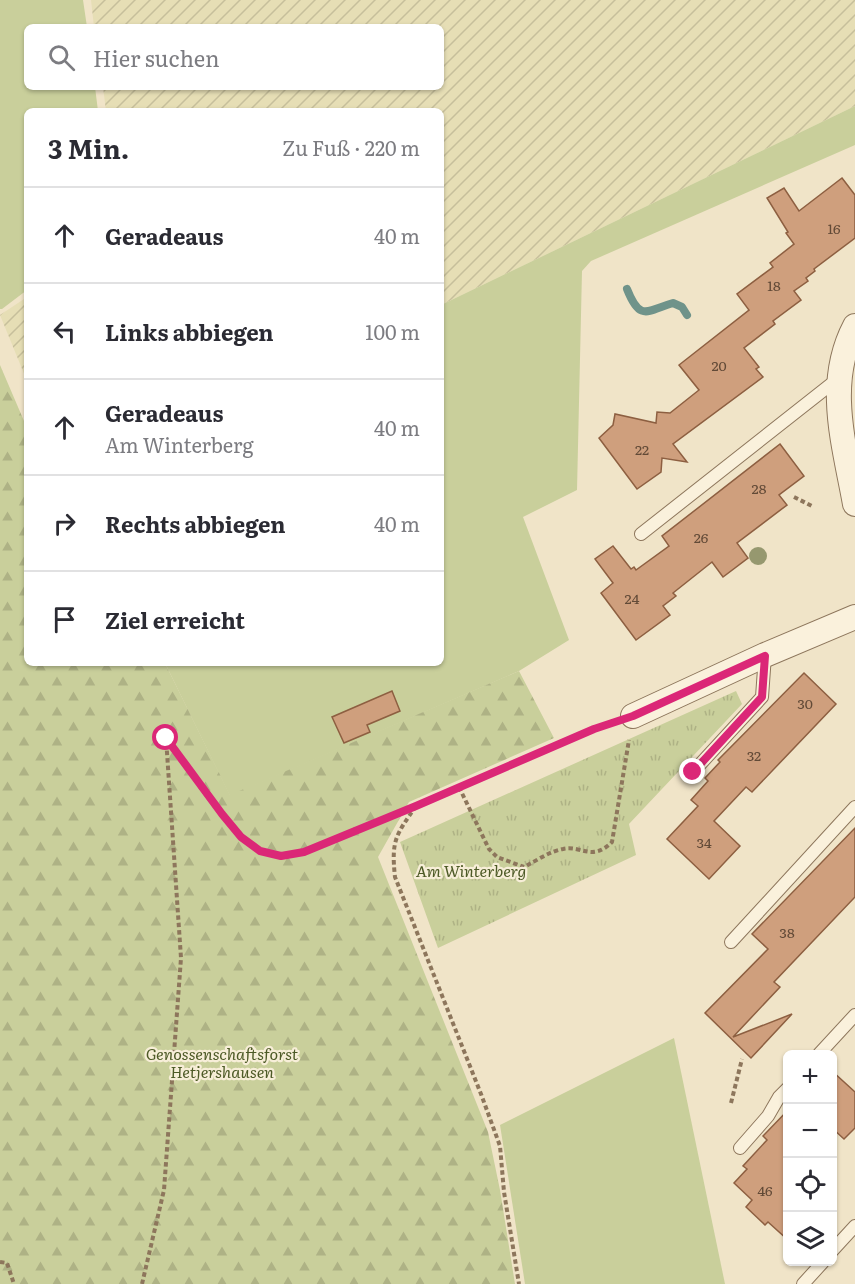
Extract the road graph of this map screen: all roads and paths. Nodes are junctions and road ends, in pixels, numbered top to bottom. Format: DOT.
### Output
graph roads {
  1 [pos="855,326"];
  2 [pos="838,378"];
  3 [pos="794,497"];
  4 [pos="855,504"];
  5 [pos="814,507"];
  6 [pos="641,534"];
  7 [pos="855,617"];
  8 [pos="765,656"];
  9 [pos="633,716"];
  10 [pos="693,772"];
  11 [pos="459,787"];
  12 [pos="416,806"];
  13 [pos="855,807"];
  14 [pos="731,942"];
  15 [pos="855,1015"];
  16 [pos="823,1050"];
  17 [pos="742,1059"];
  18 [pos="783,1095"];
  19 [pos="731,1103"];
  20 [pos="741,1148"];
  21 [pos="855,1226"];
  22 [pos="837,1246"];
  23 [pos="0,1262"];
  24 [pos="819,1266"];
  25 [pos="14,1284"];
  26 [pos="142,1284"];
  27 [pos="519,1284"];
  28 [pos="803,1284"];
  1 -- 2 [label="street"];
  2 -- 4 [label="street"];
  2 -- 6 [label="lane"];
  3 -- 5 [label="path"];
  7 -- 8 [label="street"];
  8 -- 9 [label="street"];
  8 -- 10 [label="lane"];
  9 -- 11 [label="path"];
  9 -- 11 [label="path"];
  11 -- 12 [label="path"];
  12 -- 26 [label="path"];
  12 -- 27 [label="path"];
  13 -- 14 [label="lane"];
  15 -- 16 [label="lane"];
  17 -- 19 [label="path"];
  18 -- 20 [label="lane"];
  21 -- 22 [label="lane"];
  23 -- 25 [label="path"];
  24 -- 28 [label="lane"];
}
